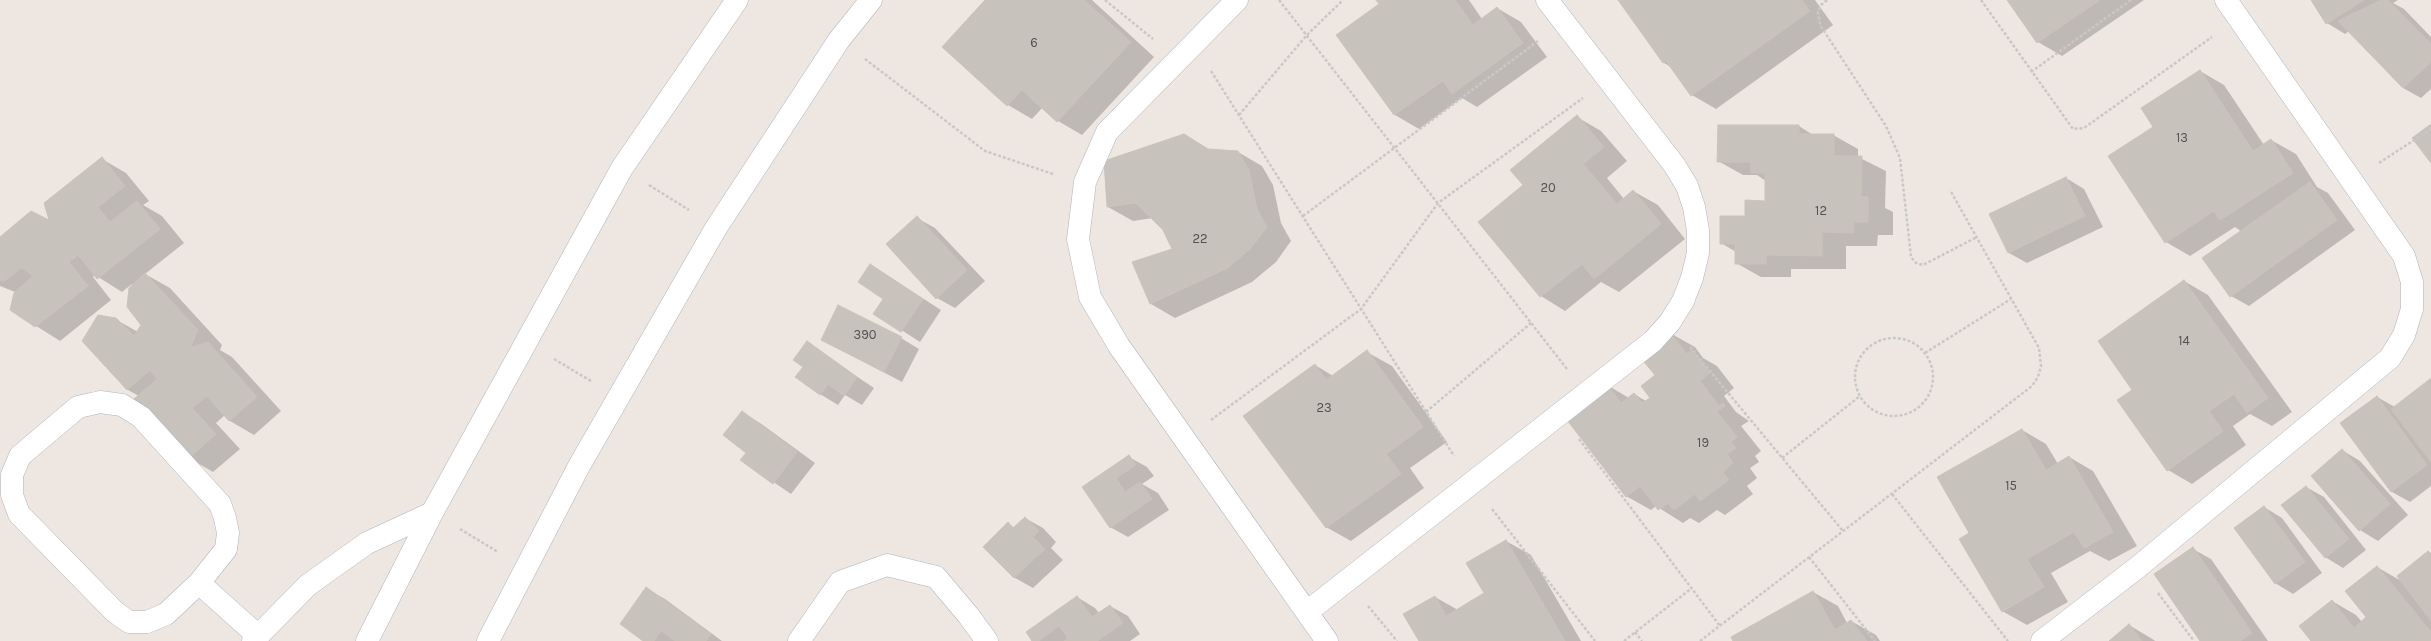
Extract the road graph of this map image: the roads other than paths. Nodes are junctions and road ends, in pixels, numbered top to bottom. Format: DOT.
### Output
graph roads {
  1 [pos="737,0"];
  2 [pos="871,0"];
  3 [pos="1237,0"];
  4 [pos="1548,0"];
  5 [pos="2226,0"];
  6 [pos="432,513"];
  7 [pos="199,583"];
  8 [pos="1307,612"];
  9 [pos="255,638"];
  10 [pos="367,641"];
  11 [pos="488,641"];
  12 [pos="799,641"];
  13 [pos="986,641"];
  14 [pos="1327,641"];
  15 [pos="2042,641"];
  1 -- 6 [label="street"];
  2 -- 11 [label="street"];
  3 -- 8 [label="street"];
  4 -- 8 [label="street"];
  5 -- 15 [label="street"];
  6 -- 9 [label="street"];
  6 -- 10 [label="street"];
  7 -- 7 [label="street"];
  7 -- 9 [label="street"];
  8 -- 14 [label="street"];
  12 -- 13 [label="street"];
}
